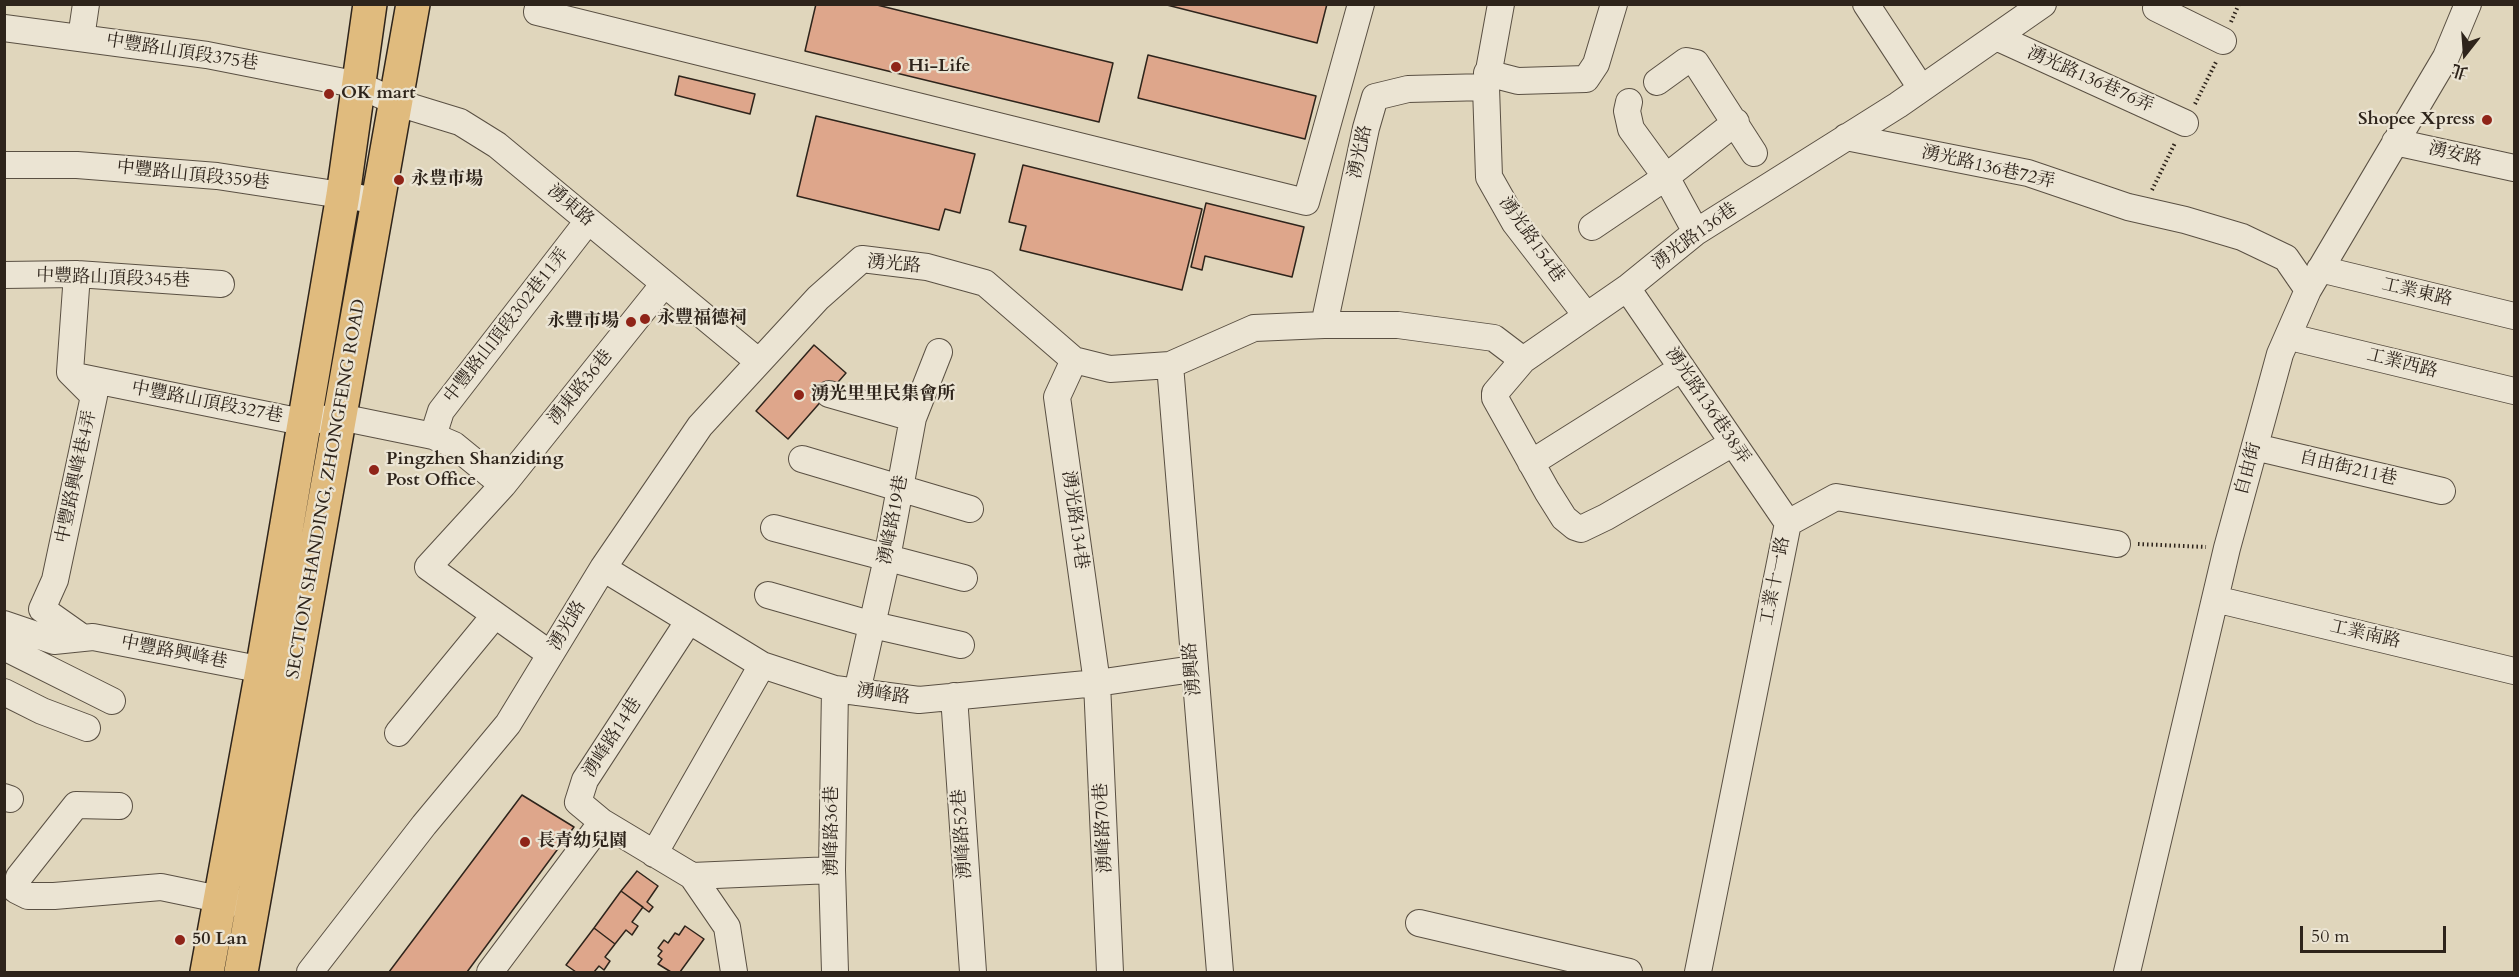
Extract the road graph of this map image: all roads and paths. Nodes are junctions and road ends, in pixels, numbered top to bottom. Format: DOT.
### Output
graph roads {
  1 [pos="86,4"];
  2 [pos="370,4"];
  3 [pos="414,4"];
  4 [pos="539,4"];
  5 [pos="1361,4"];
  6 [pos="1501,4"];
  7 [pos="1614,4"];
  8 [pos="2043,4"];
  9 [pos="2468,4"];
  10 [pos="1868,5"];
  11 [pos="2156,8"];
  12 [pos="4,28"];
  13 [pos="1996,37"];
  14 [pos="81,38"];
  15 [pos="2223,41"];
  16 [pos="1486,80"];
  17 [pos="1657,82"];
  18 [pos="359,85"];
  19 [pos="1921,88"];
  20 [pos="1629,102"];
  21 [pos="398,103"];
  22 [pos="1736,122"];
  23 [pos="2185,123"];
  24 [pos="1846,137"];
  25 [pos="2395,142"];
  26 [pos="1754,153"];
  27 [pos="4,165"];
  28 [pos="2514,168"];
  29 [pos="1666,177"];
  30 [pos="343,195"];
  31 [pos="380,201"];
  32 [pos="588,221"];
  33 [pos="1592,227"];
  34 [pos="1696,232"];
  35 [pos="77,274"];
  36 [pos="4,275"];
  37 [pos="2314,280"];
  38 [pos="221,284"];
  39 [pos="664,284"];
  40 [pos="1627,288"];
  41 [pos="1586,315"];
  42 [pos="2514,316"];
  43 [pos="1324,324"];
  44 [pos="2290,337"];
  45 [pos="939,352"];
  46 [pos="1074,360"];
  47 [pos="1523,360"];
  48 [pos="759,362"];
  49 [pos="1170,365"];
  50 [pos="1682,368"];
  51 [pos="75,376"];
  52 [pos="2514,391"];
  53 [pos="830,394"];
  54 [pos="340,417"];
  55 [pos="913,418"];
  56 [pos="302,422"];
  57 [pos="433,436"];
  58 [pos="1733,443"];
  59 [pos="2255,447"];
  60 [pos="802,459"];
  61 [pos="1531,463"];
  62 [pos="503,485"];
  63 [pos="900,489"];
  64 [pos="2442,491"];
  65 [pos="970,508"];
  66 [pos="1788,523"];
  67 [pos="774,528"];
  68 [pos="2117,544"];
  69 [pos="2227,548"];
  70 [pos="887,558"];
  71 [pos="603,568"];
  72 [pos="963,578"];
  73 [pos="768,596"];
  74 [pos="2215,599"];
  75 [pos="495,615"];
  76 [pos="688,622"];
  77 [pos="4,624"];
  78 [pos="873,625"];
  79 [pos="83,638"];
  80 [pos="961,645"];
  81 [pos="4,647"];
  82 [pos="550,654"];
  83 [pos="762,665"];
  84 [pos="1193,669"];
  85 [pos="262,671"];
  86 [pos="2514,671"];
  87 [pos="294,676"];
  88 [pos="1097,683"];
  89 [pos="846,690"];
  90 [pos="4,692"];
  91 [pos="954,696"];
  92 [pos="112,701"];
  93 [pos="87,728"];
  94 [pos="398,733"];
  95 [pos="119,806"];
  96 [pos="602,822"];
  97 [pos="654,854"];
  98 [pos="832,870"];
  99 [pos="693,876"];
  100 [pos="10,893"];
  101 [pos="220,898"];
  102 [pos="253,906"];
  103 [pos="1419,923"];
  104 [pos="207,972"];
  105 [pos="241,972"];
  106 [pos="310,972"];
  107 [pos="490,972"];
  108 [pos="734,972"];
  109 [pos="835,972"];
  110 [pos="973,972"];
  111 [pos="1110,972"];
  112 [pos="1220,972"];
  113 [pos="1629,972"];
  114 [pos="1698,972"];
  115 [pos="2127,972"];
  1 -- 14 [label="street"];
  2 -- 18 [label="main road, SECTION SHANDING, ZHONGFENG ROAD"];
  3 -- 21 [label="main road, SECTION SHANDING, ZHONGFENG ROAD"];
  4 -- 5 [label="street"];
  6 -- 16 [label="street"];
  7 -- 16 [label="street"];
  8 -- 13 [label="street, 湧光路136巷"];
  9 -- 25 [label="street, 自由街"];
  10 -- 19 [label="street"];
  11 -- 15 [label="street"];
  12 -- 14 [label="street, 中豐路山頂段375巷"];
  13 -- 19 [label="street, 湧光路136巷"];
  13 -- 23 [label="street, 湧光路136巷76弄"];
  14 -- 18 [label="street, 中豐路山頂段375巷"];
  16 -- 41 [label="street, 湧光路154巷"];
  16 -- 43 [label="street, 湧光路"];
  17 -- 22 [label="street"];
  18 -- 21 [label="street, 湧東路"];
  18 -- 30 [label="main road, SECTION SHANDING, ZHONGFENG ROAD"];
  19 -- 24 [label="street, 湧光路136巷"];
  20 -- 29 [label="street"];
  21 -- 31 [label="main road, SECTION SHANDING, ZHONGFENG ROAD"];
  21 -- 32 [label="street, 湧東路"];
  22 -- 26 [label="street"];
  22 -- 29 [label="street"];
  24 -- 34 [label="street, 湧光路136巷"];
  24 -- 37 [label="street, 湧光路136巷72弄"];
  25 -- 28 [label="street, 湧安路"];
  25 -- 37 [label="street, 自由街"];
  27 -- 30 [label="street, 中豐路山頂段359巷"];
  29 -- 33 [label="street"];
  29 -- 34 [label="street"];
  30 -- 31 [label="street, 中豐路山頂段359巷"];
  30 -- 56 [label="main road, SECTION SHANDING, ZHONGFENG ROAD"];
  31 -- 54 [label="main road, SECTION SHANDING, ZHONGFENG ROAD"];
  32 -- 39 [label="street, 湧東路"];
  32 -- 57 [label="street, 中豐路山頂段302巷11弄"];
  34 -- 40 [label="street, 湧光路136巷"];
  35 -- 36 [label="street, 中豐路山頂段345巷"];
  35 -- 38 [label="street, 中豐路山頂段345巷"];
  35 -- 51 [label="street"];
  37 -- 42 [label="street, 工業東路"];
  37 -- 44 [label="street, 自由街"];
  39 -- 48 [label="street, 湧東路"];
  39 -- 62 [label="street, 湧東路36巷"];
  40 -- 41 [label="street, 湧光路136巷"];
  40 -- 50 [label="street, 湧光路136巷38弄"];
  41 -- 47 [label="street, 湧光路136巷"];
  43 -- 47 [label="street"];
  43 -- 49 [label="street, 湧光路"];
  44 -- 52 [label="street, 工業西路"];
  44 -- 59 [label="street, 自由街"];
  45 -- 55 [label="street, 湧峰路19巷"];
  46 -- 48 [label="street, 湧光路"];
  46 -- 49 [label="street, 湧光路"];
  46 -- 88 [label="street, 湧光路134巷"];
  47 -- 61 [label="street, 湧光路136巷"];
  48 -- 71 [label="street, 湧光路"];
  49 -- 84 [label="street, 湧興路"];
  50 -- 58 [label="street, 湧光路136巷38弄"];
  50 -- 61 [label="street"];
  51 -- 56 [label="street, 中豐路山頂段327巷"];
  51 -- 79 [label="street, 中豐路興峰巷4弄"];
  53 -- 55 [label="street"];
  54 -- 56 [label="street, 中豐路山頂段327巷"];
  54 -- 57 [label="street, 中豐路山頂段327巷"];
  54 -- 87 [label="main road, SECTION SHANDING, ZHONGFENG ROAD"];
  55 -- 63 [label="street, 湧峰路19巷"];
  56 -- 85 [label="main road, SECTION SHANDING, ZHONGFENG ROAD"];
  57 -- 62 [label="street, 中豐路山頂段327巷"];
  58 -- 61 [label="street"];
  58 -- 66 [label="street, 湧光路136巷38弄"];
  59 -- 64 [label="street, 自由街211巷"];
  59 -- 69 [label="street, 自由街"];
  60 -- 63 [label="street"];
  62 -- 75 [label="street, 湧東路36巷"];
  63 -- 65 [label="street"];
  63 -- 70 [label="street, 湧峰路19巷"];
  66 -- 68 [label="street, 工業十一路"];
  66 -- 114 [label="street, 工業十一路"];
  67 -- 70 [label="street"];
  68 -- 69 [label="path"];
  69 -- 74 [label="street, 自由街"];
  70 -- 72 [label="street"];
  70 -- 78 [label="street, 湧峰路19巷"];
  71 -- 76 [label="street, 湧峰路"];
  71 -- 82 [label="street, 湧光路"];
  73 -- 78 [label="street"];
  74 -- 86 [label="street, 工業南路"];
  74 -- 115 [label="street, 自由街"];
  75 -- 82 [label="street, 湧東路36巷"];
  75 -- 94 [label="street"];
  76 -- 83 [label="street, 湧峰路"];
  76 -- 96 [label="street, 湧峰路14巷"];
  77 -- 79 [label="street, 中豐路興峰巷"];
  78 -- 80 [label="street"];
  78 -- 89 [label="street, 湧峰路19巷"];
  79 -- 85 [label="street, 中豐路興峰巷"];
  81 -- 92 [label="street"];
  82 -- 106 [label="street, 湧光路"];
  83 -- 89 [label="street, 湧峰路"];
  83 -- 97 [label="street"];
  84 -- 88 [label="street, 湧峰路"];
  84 -- 112 [label="street, 湧興路"];
  85 -- 87 [label="street, 中豐路興峰巷"];
  85 -- 101 [label="main road, SECTION SHANDING, ZHONGFENG ROAD"];
  87 -- 102 [label="main road, SECTION SHANDING, ZHONGFENG ROAD"];
  88 -- 91 [label="street, 湧峰路"];
  88 -- 111 [label="street, 湧峰路70巷"];
  89 -- 91 [label="street, 湧峰路"];
  89 -- 98 [label="street, 湧峰路36巷"];
  90 -- 93 [label="street"];
  91 -- 110 [label="street, 湧峰路52巷"];
  95 -- 100 [label="street"];
  96 -- 97 [label="street, 湧峰路14巷"];
  96 -- 107 [label="street"];
  97 -- 99 [label="street, 湧峰路14巷"];
  98 -- 99 [label="street"];
  98 -- 109 [label="street, 湧峰路36巷"];
  99 -- 108 [label="street"];
  100 -- 101 [label="street"];
  101 -- 102 [label="street"];
  101 -- 104 [label="main road, SECTION SHANDING, ZHONGFENG ROAD"];
  102 -- 105 [label="main road, SECTION SHANDING, ZHONGFENG ROAD"];
  103 -- 113 [label="street"];
}
